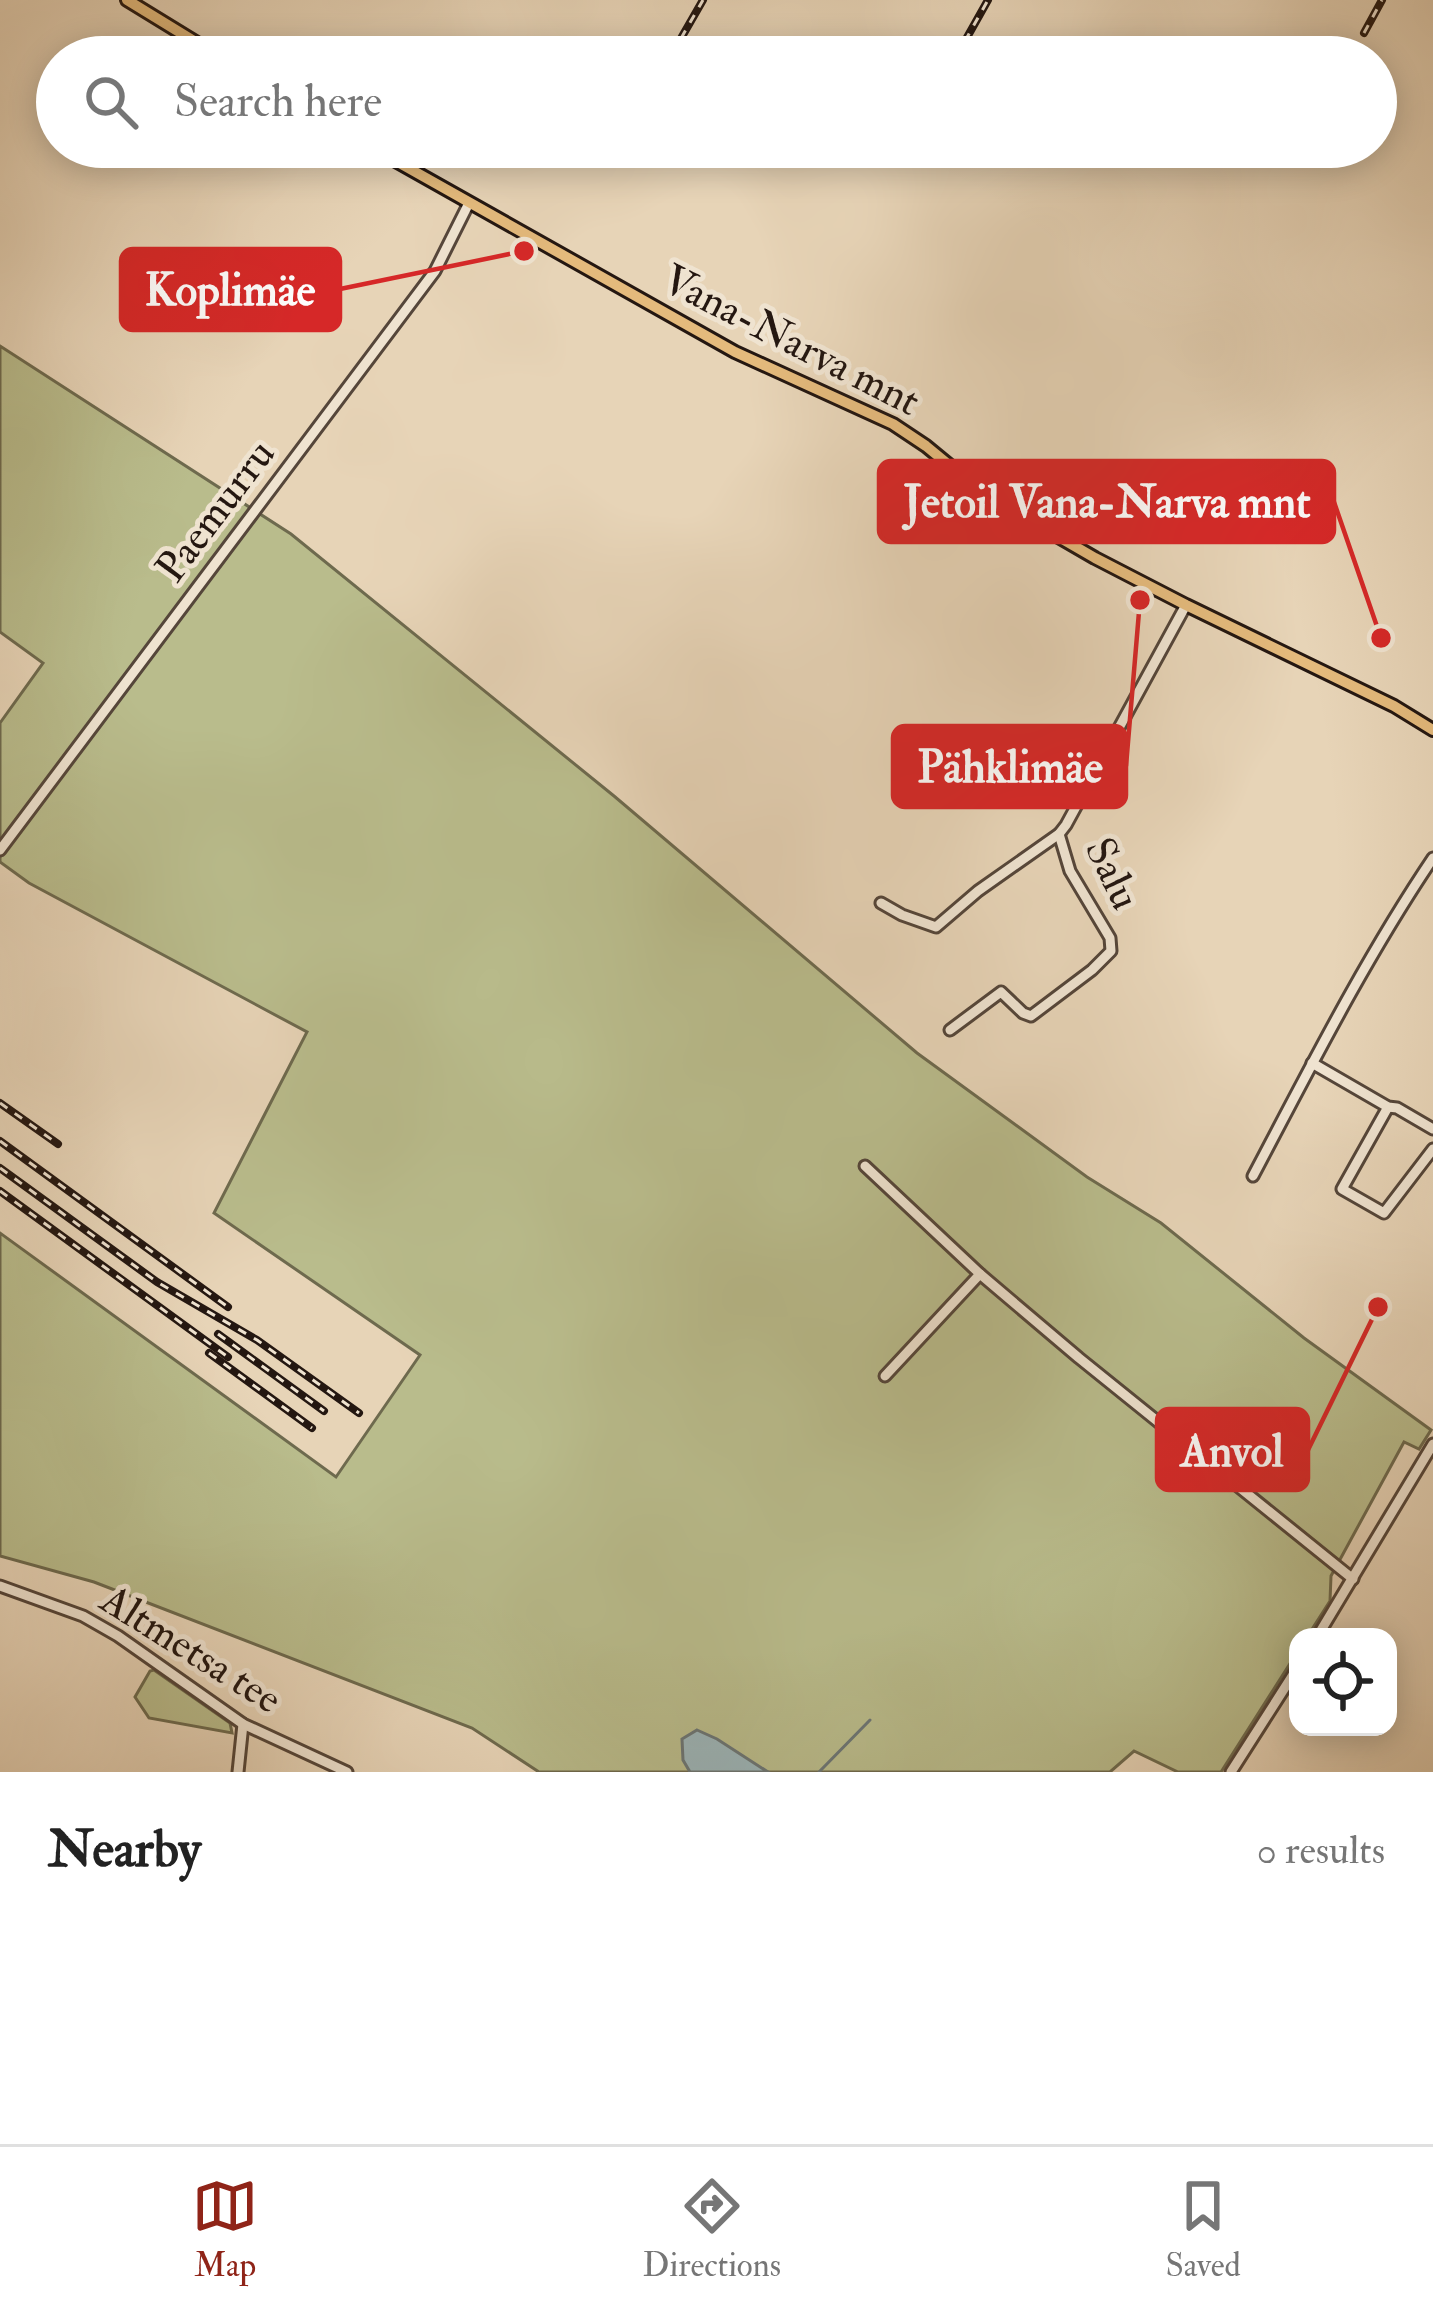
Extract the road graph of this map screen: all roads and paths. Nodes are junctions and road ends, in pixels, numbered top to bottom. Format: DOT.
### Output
graph roads {
  1 [pos="127,0"];
  2 [pos="186,36"];
  3 [pos="408,168"];
  4 [pos="469,202"];
  5 [pos="1186,605"];
  6 [pos="1433,730"];
  7 [pos="1059,834"];
  8 [pos="0,850"];
  9 [pos="1433,858"];
  10 [pos="881,903"];
  11 [pos="950,1030"];
  12 [pos="1312,1063"];
  13 [pos="1388,1107"];
  14 [pos="1433,1129"];
  15 [pos="1433,1149"];
  16 [pos="865,1166"];
  17 [pos="1253,1176"];
  18 [pos="980,1274"];
  19 [pos="885,1376"];
  20 [pos="1433,1444"];
  21 [pos="1353,1579"];
  22 [pos="0,1586"];
  23 [pos="1323,1628"];
  24 [pos="1289,1681"];
  25 [pos="243,1724"];
  26 [pos="238,1772"];
  27 [pos="347,1772"];
  28 [pos="1232,1772"];
  1 -- 2 [label="main road"];
  3 -- 4 [label="main road, Vana-Narva mnt"];
  4 -- 5 [label="main road, Vana-Narva mnt"];
  4 -- 8 [label="street, Paemurru"];
  5 -- 6 [label="main road, Vana-Narva mnt"];
  5 -- 7 [label="street"];
  7 -- 10 [label="street"];
  7 -- 11 [label="street, Salu"];
  9 -- 12 [label="street"];
  12 -- 13 [label="street"];
  12 -- 17 [label="street"];
  13 -- 14 [label="street"];
  13 -- 15 [label="street"];
  16 -- 18 [label="street"];
  18 -- 19 [label="street"];
  18 -- 21 [label="street"];
  20 -- 21 [label="street"];
  21 -- 23 [label="street"];
  22 -- 25 [label="street, Altmetsa tee"];
  24 -- 28 [label="street"];
  25 -- 26 [label="street"];
  25 -- 27 [label="street, Altmetsa tee"];
}
